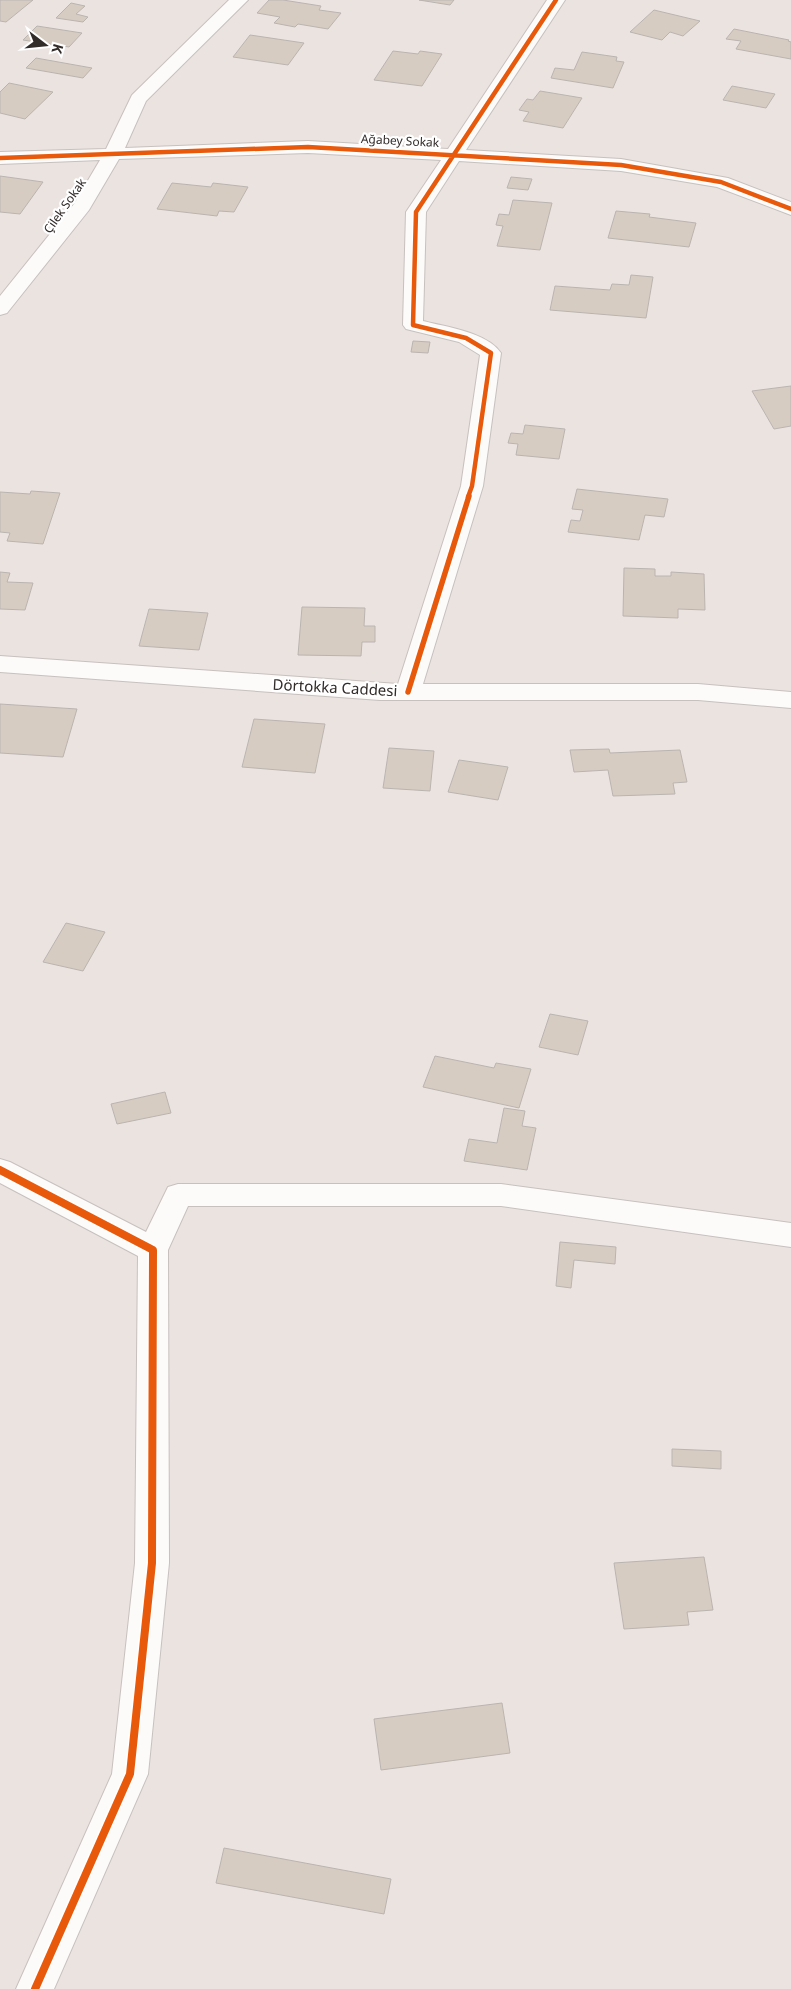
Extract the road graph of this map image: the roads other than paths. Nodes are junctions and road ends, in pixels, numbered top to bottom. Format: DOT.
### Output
graph roads {
  1 [pos="239,0"];
  2 [pos="556,0"];
  3 [pos="113,154"];
  4 [pos="453,156"];
  5 [pos="0,158"];
  6 [pos="790,208"];
  7 [pos="0,309"];
  8 [pos="0,664"];
  9 [pos="408,692"];
  10 [pos="791,700"];
  11 [pos="0,1170"];
  12 [pos="791,1235"];
  13 [pos="153,1250"];
  14 [pos="35,1989"];
  1 -- 3 [label="street, Çilek Sokak"];
  2 -- 4 [label="street"];
  3 -- 4 [label="street, Ağabey Sokak"];
  3 -- 5 [label="street, Ağabey Sokak"];
  3 -- 7 [label="street, Çilek Sokak"];
  4 -- 6 [label="street, Ağabey Sokak"];
  4 -- 9 [label="street"];
  8 -- 9 [label="street, Dörtokka Caddesi"];
  9 -- 10 [label="street, Dörtokka Caddesi"];
  11 -- 13 [label="street"];
  12 -- 13 [label="street"];
  13 -- 14 [label="street"];
}
